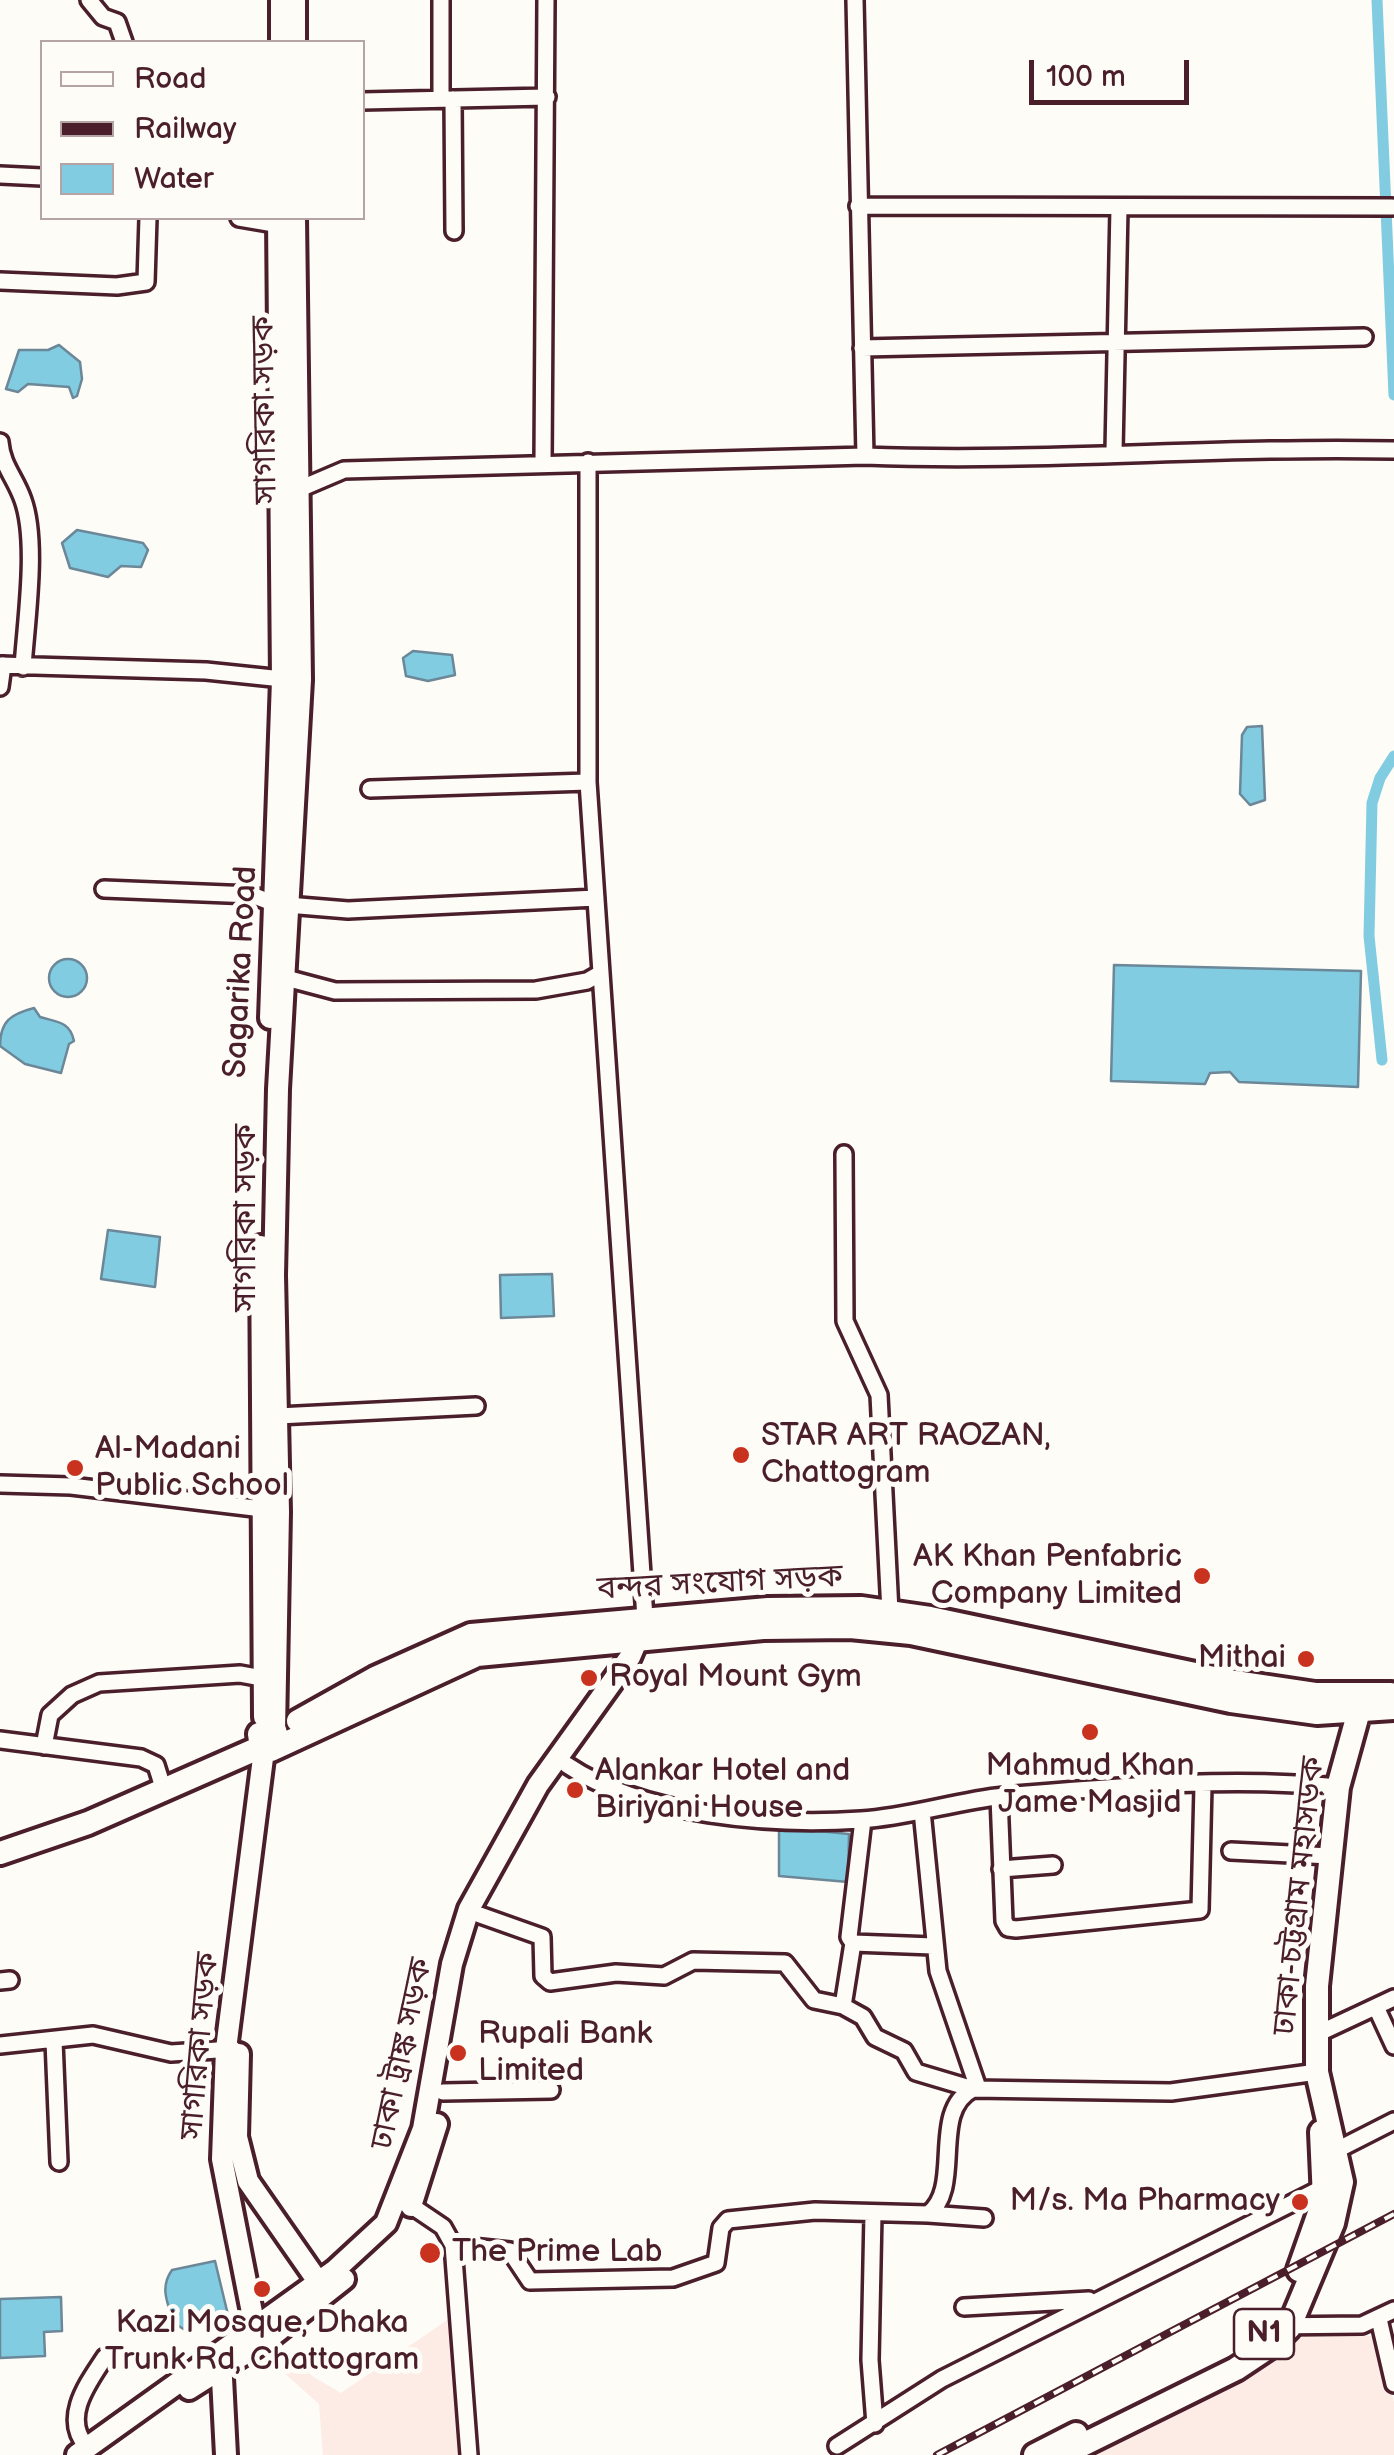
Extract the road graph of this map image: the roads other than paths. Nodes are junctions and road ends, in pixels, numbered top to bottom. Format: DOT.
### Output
graph roads {
  1 [pos="90,0"];
  2 [pos="280,0"];
  3 [pos="295,0"];
  4 [pos="441,0"];
  5 [pos="546,0"];
  6 [pos="854,0"];
  7 [pos="123,40"];
  8 [pos="281,40"];
  9 [pos="295,40"];
  10 [pos="547,97"];
  11 [pos="447,99"];
  12 [pos="365,101"];
  13 [pos="0,176"];
  14 [pos="40,177"];
  15 [pos="858,206"];
  16 [pos="1385,206"];
  17 [pos="1119,208"];
  18 [pos="148,220"];
  19 [pos="286,222"];
  20 [pos="454,230"];
  21 [pos="0,281"];
  22 [pos="1364,337"];
  23 [pos="1118,340"];
  24 [pos="862,348"];
  25 [pos="0,442"];
  26 [pos="1389,450"];
  27 [pos="1114,452"];
  28 [pos="865,456"];
  29 [pos="588,462"];
  30 [pos="542,463"];
  31 [pos="290,493"];
  32 [pos="2,665"];
  33 [pos="23,667"];
  34 [pos="292,680"];
  35 [pos="0,687"];
  36 [pos="588,782"];
  37 [pos="370,789"];
  38 [pos="104,889"];
  39 [pos="596,898"];
  40 [pos="282,905"];
  41 [pos="601,973"];
  42 [pos="286,978"];
  43 [pos="844,1154"];
  44 [pos="267,1317"];
  45 [pos="476,1406"];
  46 [pos="278,1416"];
  47 [pos="0,1484"];
  48 [pos="271,1510"];
  49 [pos="890,1612"];
  50 [pos="648,1627"];
  51 [pos="270,1680"];
  52 [pos="1394,1694"];
  53 [pos="1361,1704"];
  54 [pos="1394,1708"];
  55 [pos="0,1740"];
  56 [pos="269,1740"];
  57 [pos="44,1746"];
  58 [pos="567,1765"];
  59 [pos="161,1780"];
  60 [pos="1202,1786"];
  61 [pos="1338,1788"];
  62 [pos="999,1797"];
  63 [pos="922,1812"];
  64 [pos="863,1820"];
  65 [pos="0,1843"];
  66 [pos="1231,1851"];
  67 [pos="0,1853"];
  68 [pos="1330,1856"];
  69 [pos="1053,1865"];
  70 [pos="1001,1869"];
  71 [pos="480,1915"];
  72 [pos="853,1942"];
  73 [pos="933,1946"];
  74 [pos="1394,1998"];
  75 [pos="843,2006"];
  76 [pos="1376,2007"];
  77 [pos="1315,2036"];
  78 [pos="54,2041"];
  79 [pos="0,2044"];
  80 [pos="1394,2046"];
  81 [pos="233,2049"];
  82 [pos="1319,2080"];
  83 [pos="975,2088"];
  84 [pos="550,2090"];
  85 [pos="442,2092"];
  86 [pos="1394,2120"];
  87 [pos="1337,2150"];
  88 [pos="59,2162"];
  89 [pos="1326,2186"];
  90 [pos="405,2202"];
  91 [pos="873,2214"];
  92 [pos="928,2214"];
  93 [pos="984,2218"];
  94 [pos="453,2245"];
  95 [pos="323,2288"];
  96 [pos="1096,2300"];
  97 [pos="964,2307"];
  98 [pos="1394,2310"];
  99 [pos="1379,2319"];
  100 [pos="1280,2327"];
  101 [pos="256,2335"];
  102 [pos="104,2357"];
  103 [pos="221,2361"];
  104 [pos="1394,2384"];
  105 [pos="876,2424"];
  106 [pos="837,2446"];
  107 [pos="86,2452"];
  108 [pos="226,2455"];
  109 [pos="469,2455"];
  110 [pos="1034,2455"];
  111 [pos="1062,2455"];
  1 -- 7 [label="street"];
  2 -- 8 [label="main road"];
  3 -- 9 [label="main road"];
  4 -- 11 [label="street"];
  5 -- 10 [label="street"];
  6 -- 15 [label="street"];
  10 -- 11 [label="street"];
  10 -- 30 [label="street"];
  11 -- 12 [label="street"];
  11 -- 20 [label="street"];
  13 -- 14 [label="street"];
  15 -- 17 [label="street"];
  15 -- 24 [label="street"];
  16 -- 17 [label="street"];
  17 -- 23 [label="street"];
  18 -- 21 [label="street"];
  19 -- 31 [label="main road, সাগরিকা সড়ক"];
  22 -- 23 [label="street"];
  23 -- 24 [label="street"];
  23 -- 27 [label="street"];
  24 -- 28 [label="street"];
  25 -- 33 [label="street"];
  26 -- 27 [label="street"];
  27 -- 28 [label="street"];
  28 -- 29 [label="street"];
  29 -- 30 [label="street"];
  29 -- 36 [label="street"];
  30 -- 31 [label="street"];
  31 -- 34 [label="main road, সাগরিকা সড়ক"];
  32 -- 33 [label="street"];
  32 -- 35 [label="street"];
  33 -- 34 [label="street"];
  34 -- 40 [label="main road, সাগরিকা সড়ক"];
  36 -- 37 [label="street"];
  36 -- 39 [label="street"];
  38 -- 40 [label="street"];
  39 -- 40 [label="street"];
  39 -- 41 [label="street"];
  40 -- 42 [label="main road, সাগরিকা সড়ক"];
  40 -- 44 [label="main road, Sagarika Road"];
  41 -- 42 [label="street"];
  41 -- 50 [label="street"];
  42 -- 44 [label="main road, সাগরিকা সড়ক"];
  43 -- 49 [label="street"];
  44 -- 46 [label="main road, সাগরিকা সড়ক"];
  44 -- 48 [label="main road, Sagarika Road"];
  45 -- 46 [label="street"];
  46 -- 48 [label="main road, সাগরিকা সড়ক"];
  47 -- 48 [label="street"];
  48 -- 51 [label="main road, সাগরিকা সড়ক"];
  49 -- 50 [label="highway, বন্দর সংযোগ সড়ক"];
  49 -- 53 [label="highway, বন্দর সংযোগ সড়ক"];
  50 -- 53 [label="highway, বন্দর সংযোগ সড়ক"];
  50 -- 56 [label="highway, বন্দর সংযোগ সড়ক"];
  50 -- 58 [label="main road, ঢাকা ট্রাঙ্ক সড়ক"];
  50 -- 90 [label="main road, ঢাকা ট্রাঙ্ক সড়ক"];
  51 -- 56 [label="main road, সাগরিকা সড়ক"];
  51 -- 57 [label="street"];
  52 -- 53 [label="highway"];
  53 -- 54 [label="highway"];
  53 -- 61 [label="highway, ঢাকা-চট্টগ্রাম মহাসড়ক / N1"];
  55 -- 57 [label="street"];
  56 -- 59 [label="highway, বন্দর সংযোগ সড়ক"];
  56 -- 67 [label="highway, বন্দর সংযোগ সড়ক"];
  56 -- 81 [label="main road, সাগরিকা সড়ক"];
  57 -- 59 [label="street"];
  58 -- 64 [label="street"];
  58 -- 71 [label="main road, ঢাকা ট্রাঙ্ক সড়ক"];
  59 -- 65 [label="highway, বন্দর সংযোগ সড়ক"];
  60 -- 61 [label="street"];
  60 -- 62 [label="street"];
  60 -- 70 [label="street"];
  61 -- 68 [label="highway, ঢাকা-চট্টগ্রাম মহাসড়ক / N1"];
  62 -- 63 [label="street"];
  62 -- 70 [label="street"];
  63 -- 64 [label="street"];
  63 -- 73 [label="street"];
  64 -- 72 [label="street"];
  66 -- 68 [label="street"];
  68 -- 77 [label="highway, ঢাকা-চট্টগ্রাম মহাসড়ক / N1"];
  69 -- 70 [label="street"];
  71 -- 75 [label="street"];
  71 -- 85 [label="main road, ঢাকা ট্রাঙ্ক সড়ক"];
  72 -- 73 [label="street"];
  72 -- 75 [label="street"];
  73 -- 83 [label="street"];
  74 -- 76 [label="street"];
  75 -- 83 [label="street"];
  76 -- 77 [label="street"];
  76 -- 80 [label="street"];
  77 -- 82 [label="highway, ঢাকা-চট্টগ্রাম মহাসড়ক / N1"];
  78 -- 79 [label="street"];
  78 -- 81 [label="street"];
  78 -- 88 [label="street"];
  81 -- 95 [label="main road, সাগরিকা সড়ক"];
  81 -- 101 [label="main road, সাগরিকা সড়ক"];
  82 -- 83 [label="street"];
  82 -- 87 [label="highway, ঢাকা-চট্টগ্রাম মহাসড়ক / N1"];
  82 -- 89 [label="highway, ঢাকা-চট্টগ্রাম মহাসড়ক / N1"];
  83 -- 92 [label="street"];
  84 -- 85 [label="street"];
  85 -- 90 [label="main road, ঢাকা ট্রাঙ্ক সড়ক"];
  86 -- 87 [label="street"];
  87 -- 100 [label="highway, ঢাকা-চট্টগ্রাম মহাসড়ক / N1"];
  89 -- 96 [label="street"];
  89 -- 100 [label="highway, ঢাকা-চট্টগ্রাম মহাসড়ক / N1"];
  90 -- 94 [label="street"];
  90 -- 95 [label="main road, ঢাকা ট্রাঙ্ক সড়ক"];
  91 -- 92 [label="street"];
  91 -- 94 [label="street"];
  91 -- 105 [label="street"];
  92 -- 93 [label="street"];
  94 -- 109 [label="street"];
  95 -- 101 [label="main road, ঢাকা ট্রাঙ্ক সড়ক"];
  96 -- 97 [label="street"];
  96 -- 105 [label="street"];
  98 -- 99 [label="street"];
  99 -- 100 [label="street"];
  99 -- 104 [label="street"];
  100 -- 110 [label="highway, ঢাকা-চট্টগ্রাম মহাসড়ক / N1"];
  100 -- 111 [label="highway, ঢাকা-চট্টগ্রাম মহাসড়ক / N1"];
  101 -- 103 [label="main road, ঢাকা ট্রাঙ্ক সড়ক"];
  102 -- 107 [label="street"];
  103 -- 107 [label="main road, ঢাকা ট্রাঙ্ক সড়ক"];
  103 -- 108 [label="main road"];
  105 -- 106 [label="street"];
}
